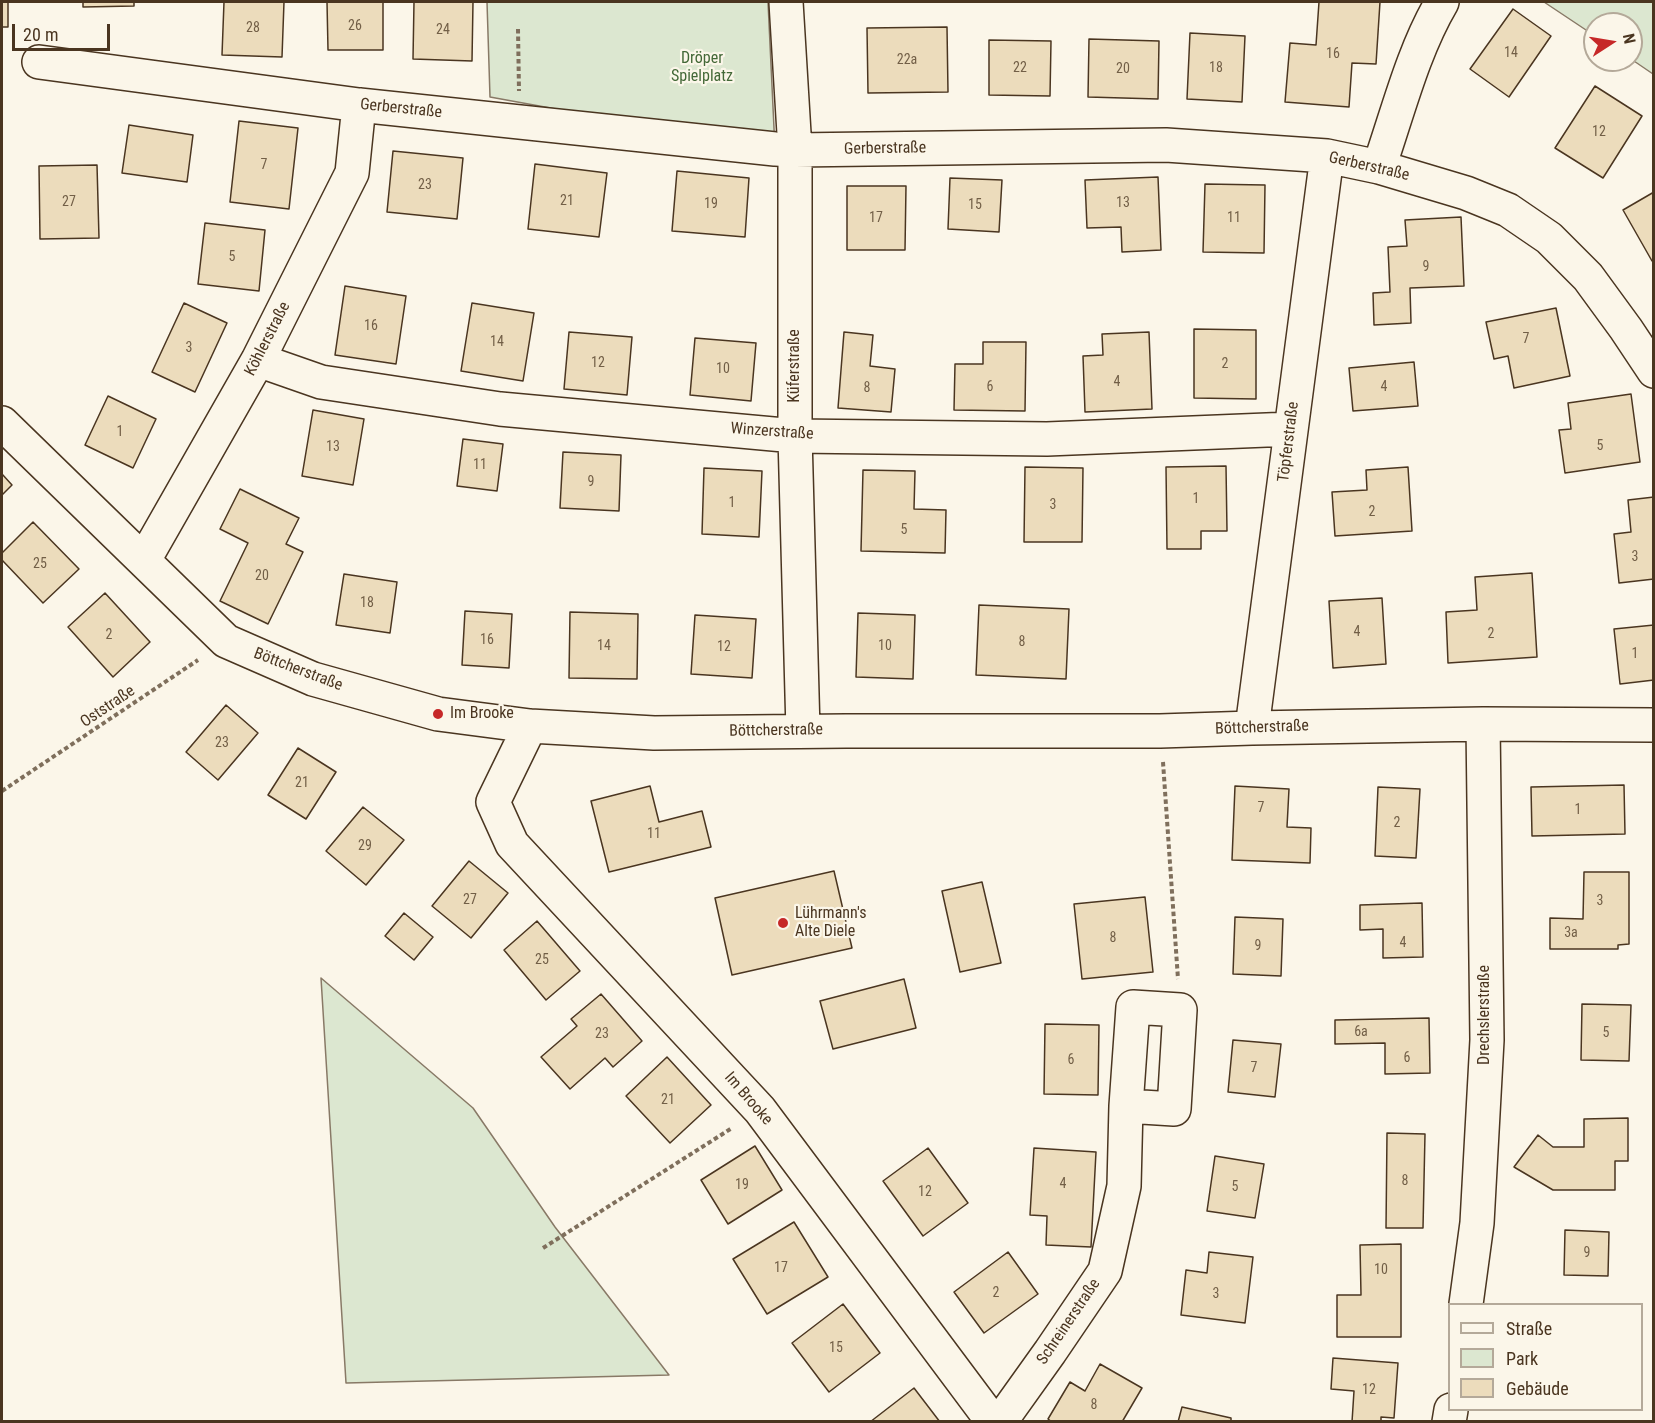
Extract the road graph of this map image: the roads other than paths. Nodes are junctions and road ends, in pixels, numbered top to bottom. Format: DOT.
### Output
graph roads {
  1 [pos="786,2"];
  2 [pos="1442,2"];
  3 [pos="39,62"];
  4 [pos="359,105"];
  5 [pos="795,150"];
  6 [pos="1327,156"];
  7 [pos="1379,167"];
  8 [pos="258,360"];
  9 [pos="1653,371"];
  10 [pos="2,423"];
  11 [pos="1291,429"];
  12 [pos="795,436"];
  13 [pos="144,560"];
  14 [pos="1483,724"];
  15 [pos="1653,725"];
  16 [pos="530,726"];
  17 [pos="1252,728"];
  18 [pos="802,731"];
  19 [pos="1126,1106"];
  20 [pos="1466,1303"];
  21 [pos="993,1422"];
  22 [pos="1000,1422"];
  1 -- 5 [label="street, Küferstraße"];
  2 -- 7 [label="street"];
  3 -- 4 [label="street, Gerberstraße"];
  4 -- 5 [label="street, Gerberstraße"];
  4 -- 8 [label="street, Köhlerstraße"];
  5 -- 6 [label="street, Gerberstraße"];
  5 -- 12 [label="street, Küferstraße"];
  6 -- 7 [label="street, Gerberstraße"];
  6 -- 11 [label="street, Töpferstraße"];
  7 -- 9 [label="street, Gerberstraße"];
  8 -- 12 [label="street, Winzerstraße"];
  8 -- 13 [label="street, Köhlerstraße"];
  10 -- 13 [label="street, Böttcherstraße"];
  11 -- 12 [label="street, Winzerstraße"];
  11 -- 17 [label="street, Töpferstraße"];
  12 -- 18 [label="street, Küferstraße"];
  13 -- 16 [label="street, Böttcherstraße"];
  14 -- 15 [label="street, Böttcherstraße"];
  14 -- 17 [label="street, Böttcherstraße"];
  14 -- 20 [label="street, Drechslerstraße"];
  16 -- 18 [label="street, Böttcherstraße"];
  16 -- 21 [label="street, Im Brooke"];
  17 -- 18 [label="street, Böttcherstraße"];
  19 -- 19 [label="street, Schreinerstraße"];
  19 -- 22 [label="street, Schreinerstraße"];
}
